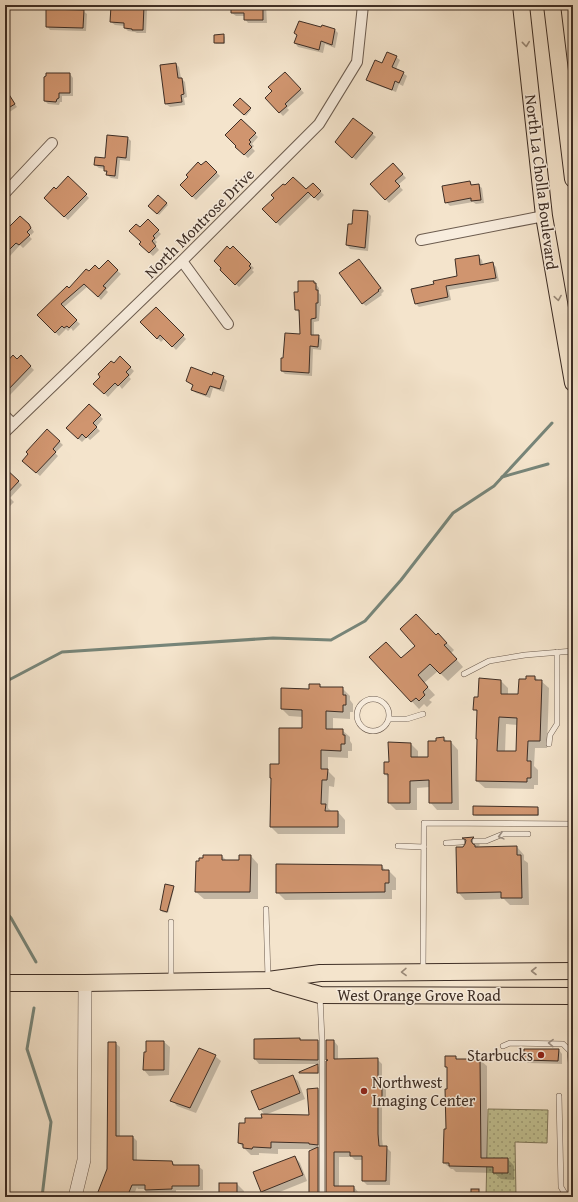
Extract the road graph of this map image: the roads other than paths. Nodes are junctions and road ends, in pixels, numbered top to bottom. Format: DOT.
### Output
graph roads {
  1 [pos="363,5"];
  2 [pos="521,5"];
  3 [pos="552,5"];
  4 [pos="52,143"];
  5 [pos="573,179"];
  6 [pos="5,193"];
  7 [pos="544,216"];
  8 [pos="421,240"];
  9 [pos="182,261"];
  10 [pos="228,324"];
  11 [pos="573,383"];
  12 [pos="5,416"];
  13 [pos="13,424"];
  14 [pos="5,432"];
  15 [pos="573,651"];
  16 [pos="557,652"];
  17 [pos="464,674"];
  18 [pos="423,714"];
  19 [pos="389,719"];
  20 [pos="549,744"];
  21 [pos="573,824"];
  22 [pos="528,834"];
  23 [pos="475,841"];
  24 [pos="462,842"];
  25 [pos="446,843"];
  26 [pos="398,846"];
  27 [pos="424,847"];
  28 [pos="266,909"];
  29 [pos="171,922"];
  30 [pos="573,971"];
  31 [pos="422,972"];
  32 [pos="268,980"];
  33 [pos="171,982"];
  34 [pos="5,983"];
  35 [pos="84,983"];
  36 [pos="320,995"];
  37 [pos="573,996"];
  38 [pos="502,1046"];
  39 [pos="559,1096"];
  40 [pos="571,1096"];
  41 [pos="75,1197"];
  42 [pos="322,1197"];
  43 [pos="567,1197"];
  1 -- 9 [label="street, North Montrose Drive"];
  2 -- 7 [label="main road, North La Cholla Boulevard, one-way"];
  3 -- 5 [label="main road, North La Cholla Boulevard"];
  4 -- 6 [label="street"];
  7 -- 8 [label="street"];
  7 -- 11 [label="main road, North La Cholla Boulevard, one-way"];
  9 -- 10 [label="street"];
  9 -- 13 [label="street, North Montrose Drive"];
  12 -- 13 [label="street"];
  13 -- 14 [label="street, North Montrose Drive"];
  15 -- 16 [label="lane"];
  16 -- 17 [label="lane"];
  16 -- 20 [label="lane"];
  18 -- 19 [label="lane"];
  19 -- 19 [label="lane"];
  21 -- 27 [label="lane"];
  22 -- 23 [label="lane, one-way"];
  24 -- 25 [label="lane"];
  26 -- 27 [label="lane"];
  27 -- 31 [label="lane"];
  28 -- 32 [label="lane"];
  29 -- 33 [label="lane"];
  30 -- 31 [label="main road, West Orange Grove Road, one-way"];
  31 -- 32 [label="main road, West Orange Grove Road, one-way"];
  32 -- 33 [label="main road, West Orange Grove Road"];
  32 -- 36 [label="main road, West Orange Grove Road"];
  33 -- 35 [label="main road, West Orange Grove Road"];
  34 -- 35 [label="main road, West Orange Grove Road"];
  35 -- 41 [label="street"];
  36 -- 37 [label="main road, West Orange Grove Road"];
  36 -- 42 [label="lane"];
  40 -- 38 [label="lane, one-way"];
  39 -- 43 [label="lane"];
}
